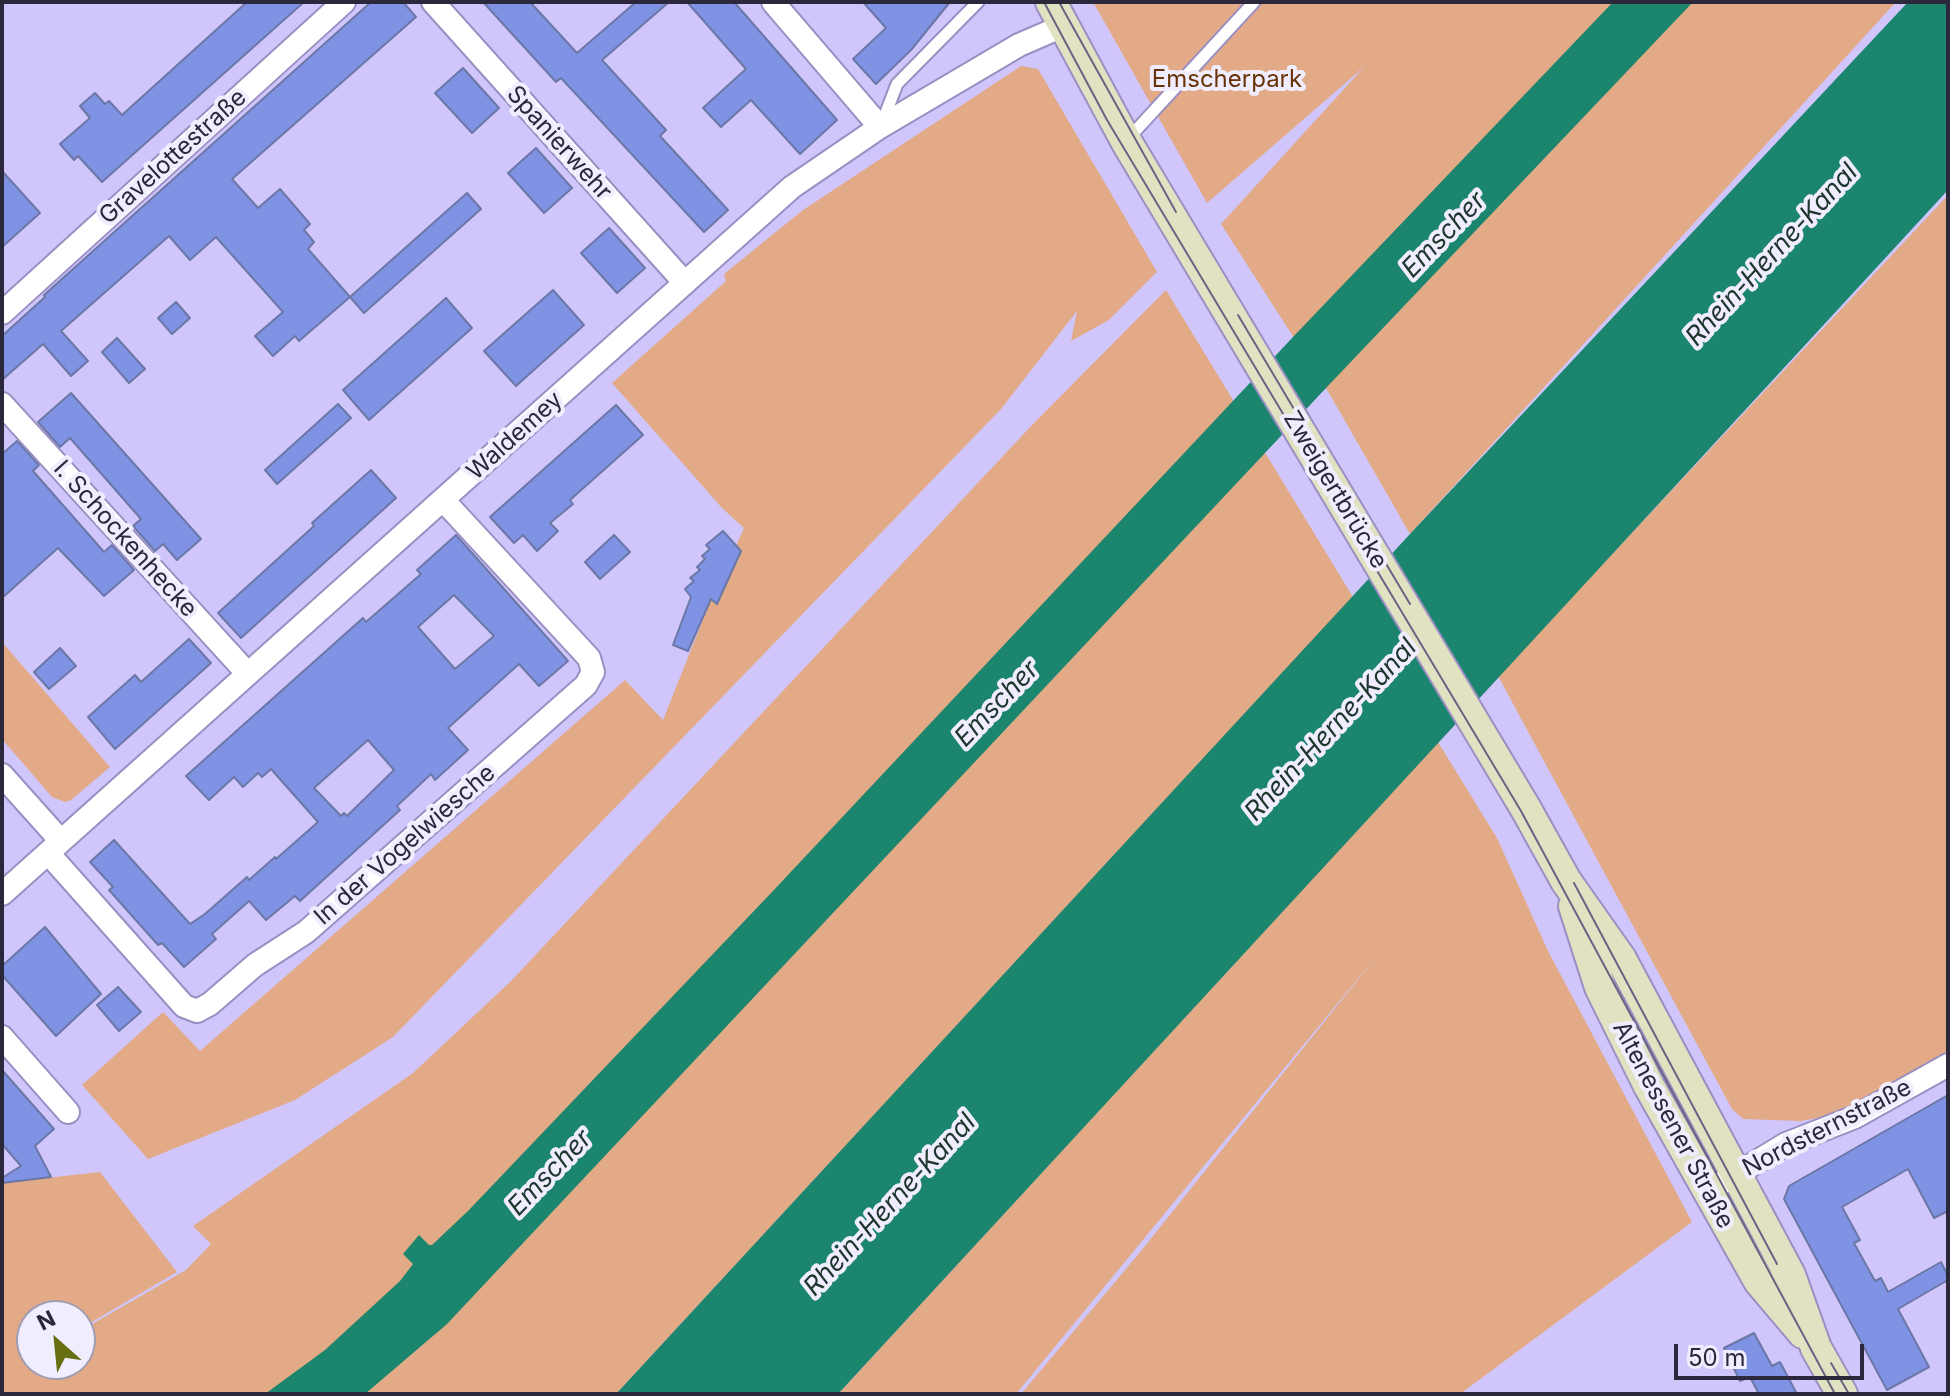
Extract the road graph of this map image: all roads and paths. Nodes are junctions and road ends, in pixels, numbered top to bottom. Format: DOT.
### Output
graph roads {
  1 [pos="344,2"];
  2 [pos="433,2"];
  3 [pos="773,2"];
  4 [pos="978,2"];
  5 [pos="1254,2"];
  6 [pos="1057,14"];
  7 [pos="880,127"];
  8 [pos="1126,141"];
  9 [pos="685,283"];
  10 [pos="2,313"];
  11 [pos="2,404"];
  12 [pos="444,501"];
  13 [pos="248,674"];
  14 [pos="1503,769"];
  15 [pos="2,775"];
  16 [pos="55,847"];
  17 [pos="1566,881"];
  18 [pos="2,894"];
  19 [pos="2,1037"];
  20 [pos="1948,1065"];
  21 [pos="68,1112"];
  22 [pos="1737,1173"];
  23 [pos="1707,1192"];
  24 [pos="1816,1348"];
  25 [pos="1842,1394"];
  1 -- 10 [label="street, Gravelottestraße"];
  2 -- 9 [label="street, Spanierwehr"];
  3 -- 7 [label="street"];
  4 -- 7 [label="lane"];
  5 -- 8 [label="lane"];
  6 -- 7 [label="street, Waldemey"];
  6 -- 8 [label="main road"];
  7 -- 9 [label="street, Waldemey"];
  8 -- 14 [label="main road, Zweigertbrücke"];
  9 -- 12 [label="street, Waldemey"];
  11 -- 13 [label="street, I. Schockenhecke"];
  12 -- 13 [label="street, Waldemey"];
  12 -- 16 [label="street, In der Vogelwiesche"];
  13 -- 16 [label="street, Waldemey"];
  14 -- 17 [label="main road, Altenessener Straße"];
  15 -- 16 [label="street"];
  16 -- 18 [label="street, Waldemey"];
  17 -- 22 [label="main road, Altenessener Straße"];
  17 -- 23 [label="main road, Altenessener Straße"];
  19 -- 21 [label="street"];
  20 -- 22 [label="street, Nordsternstraße"];
  22 -- 23 [label="street, Nordsternstraße"];
  22 -- 24 [label="main road, Altenessener Straße"];
  23 -- 24 [label="main road, Altenessener Straße"];
  24 -- 25 [label="main road, Altenessener Straße"];
}
